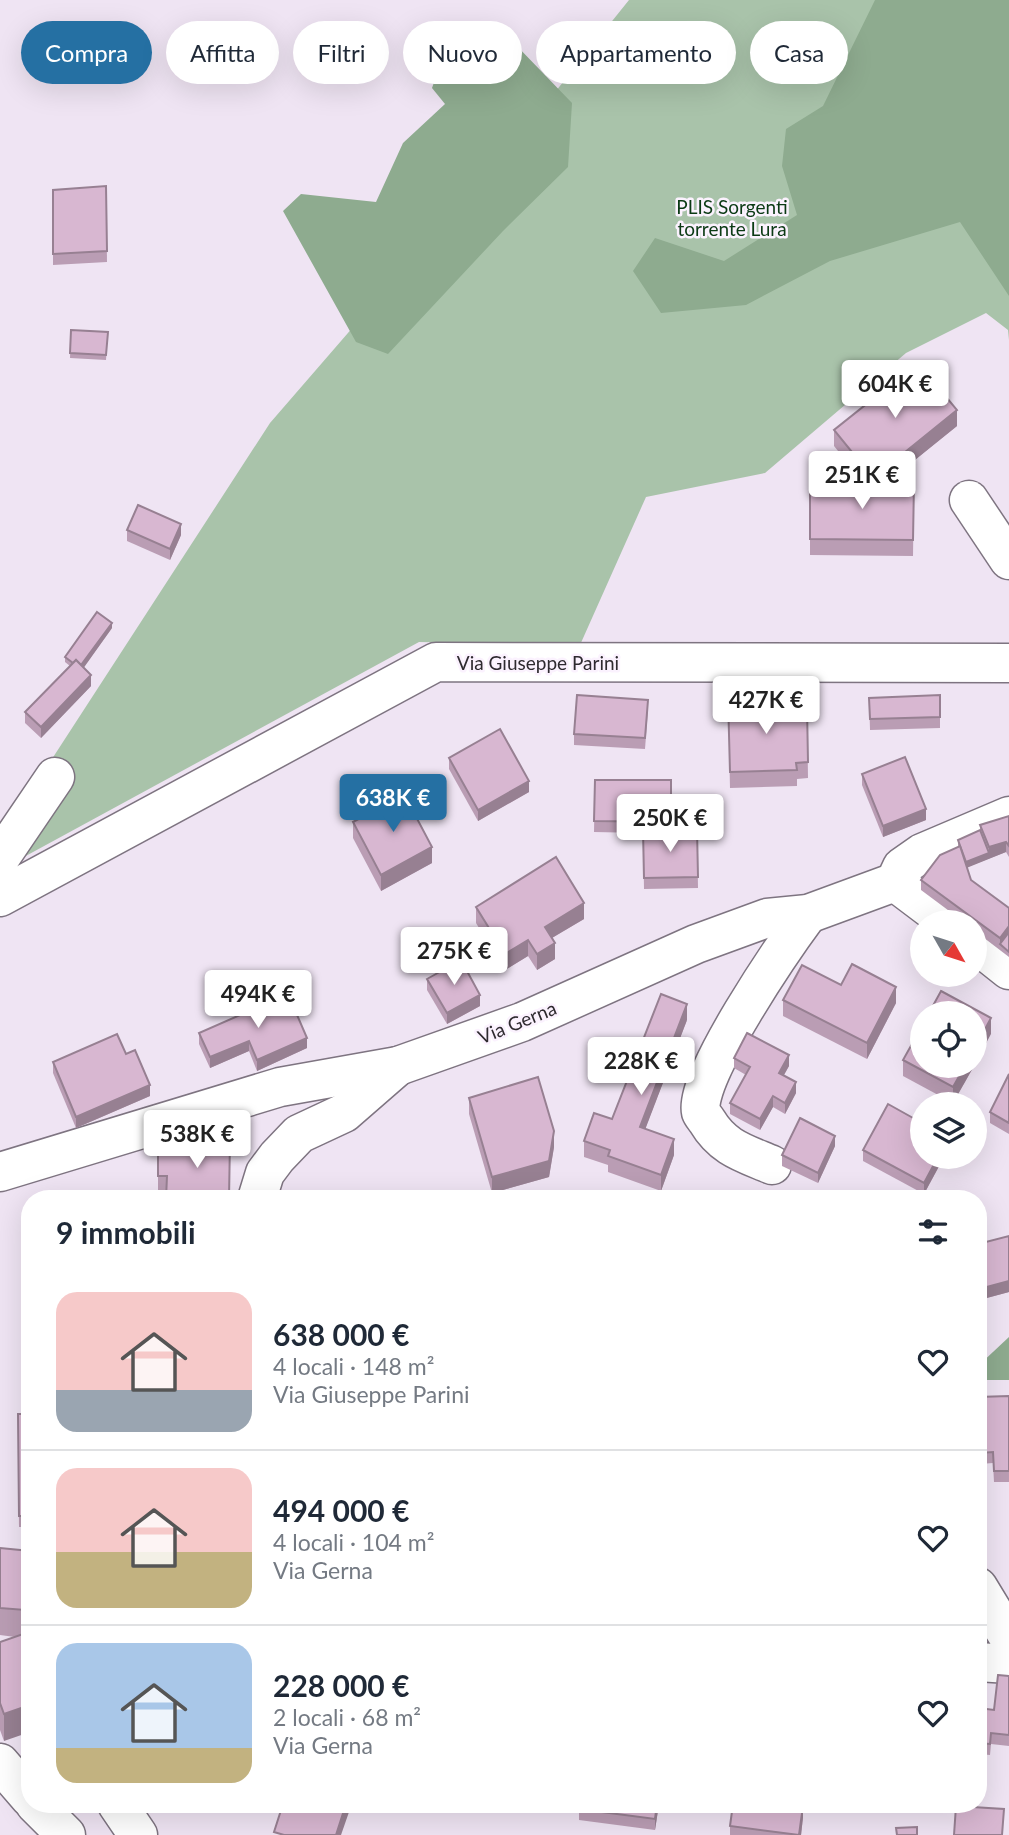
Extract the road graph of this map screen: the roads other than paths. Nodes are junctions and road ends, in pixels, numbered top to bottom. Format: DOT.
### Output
graph roads {
  1 [pos="969,500"];
  2 [pos="1009,560"];
  3 [pos="1009,663"];
  4 [pos="55,777"];
  5 [pos="1009,816"];
  6 [pos="0,858"];
  7 [pos="895,882"];
  8 [pos="0,897"];
  9 [pos="931,910"];
  10 [pos="808,914"];
  11 [pos="987,953"];
  12 [pos="1009,970"];
  13 [pos="398,1066"];
  14 [pos="772,1165"];
  15 [pos="0,1172"];
  16 [pos="260,1190"];
  17 [pos="987,1602"];
  18 [pos="1009,1638"];
  19 [pos="987,1663"];
  20 [pos="1009,1664"];
  21 [pos="0,1763"];
  22 [pos="21,1788"];
  23 [pos="44,1813"];
  24 [pos="123,1813"];
  25 [pos="66,1835"];
  26 [pos="138,1835"];
  1 -- 2 [label="street"];
  3 -- 8 [label="street, Via Giuseppe Parini"];
  4 -- 6 [label="street"];
  5 -- 7 [label="street, Via Gerna"];
  7 -- 9 [label="street"];
  7 -- 10 [label="street, Via Gerna"];
  10 -- 13 [label="street, Via Gerna"];
  10 -- 14 [label="street"];
  11 -- 12 [label="street"];
  13 -- 15 [label="street, Via Gerna"];
  13 -- 16 [label="street"];
  17 -- 18 [label="street"];
  19 -- 20 [label="street"];
  21 -- 22 [label="street"];
  23 -- 25 [label="street"];
  24 -- 26 [label="street"];
}
